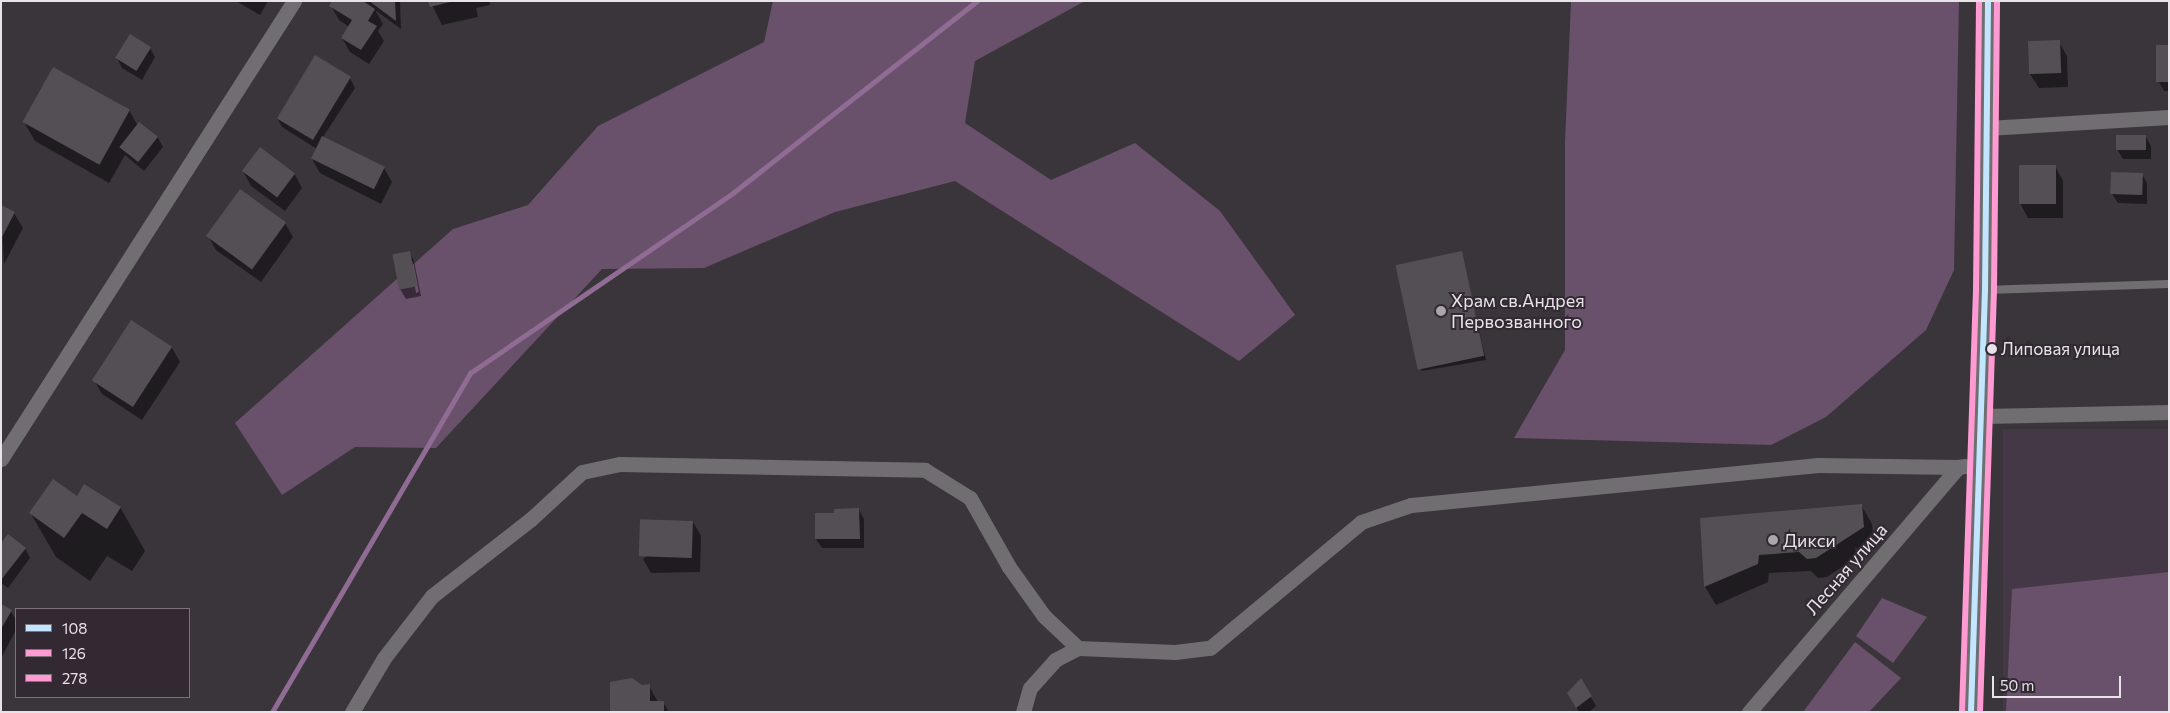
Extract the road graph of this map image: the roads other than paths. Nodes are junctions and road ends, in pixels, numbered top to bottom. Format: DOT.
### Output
graph roads {
  1 [pos="294,1"];
  2 [pos="1988,1"];
  3 [pos="2169,117"];
  4 [pos="1987,128"];
  5 [pos="2169,284"];
  6 [pos="1985,290"];
  7 [pos="2169,412"];
  8 [pos="1982,416"];
  9 [pos="1,459"];
  10 [pos="1980,464"];
  11 [pos="1958,467"];
  12 [pos="1078,648"];
  13 [pos="352,712"];
  14 [pos="1023,712"];
  15 [pos="1749,712"];
  16 [pos="1971,712"];
  1 -- 9 [label="street"];
  2 -- 4 [label="street"];
  3 -- 4 [label="street"];
  4 -- 6 [label="street"];
  5 -- 6 [label="lane"];
  6 -- 8 [label="street"];
  7 -- 8 [label="street"];
  8 -- 10 [label="street"];
  10 -- 11 [label="street"];
  10 -- 16 [label="street"];
  11 -- 12 [label="street"];
  11 -- 15 [label="street, Лесная улица"];
  12 -- 13 [label="street"];
  12 -- 14 [label="street"];
}
